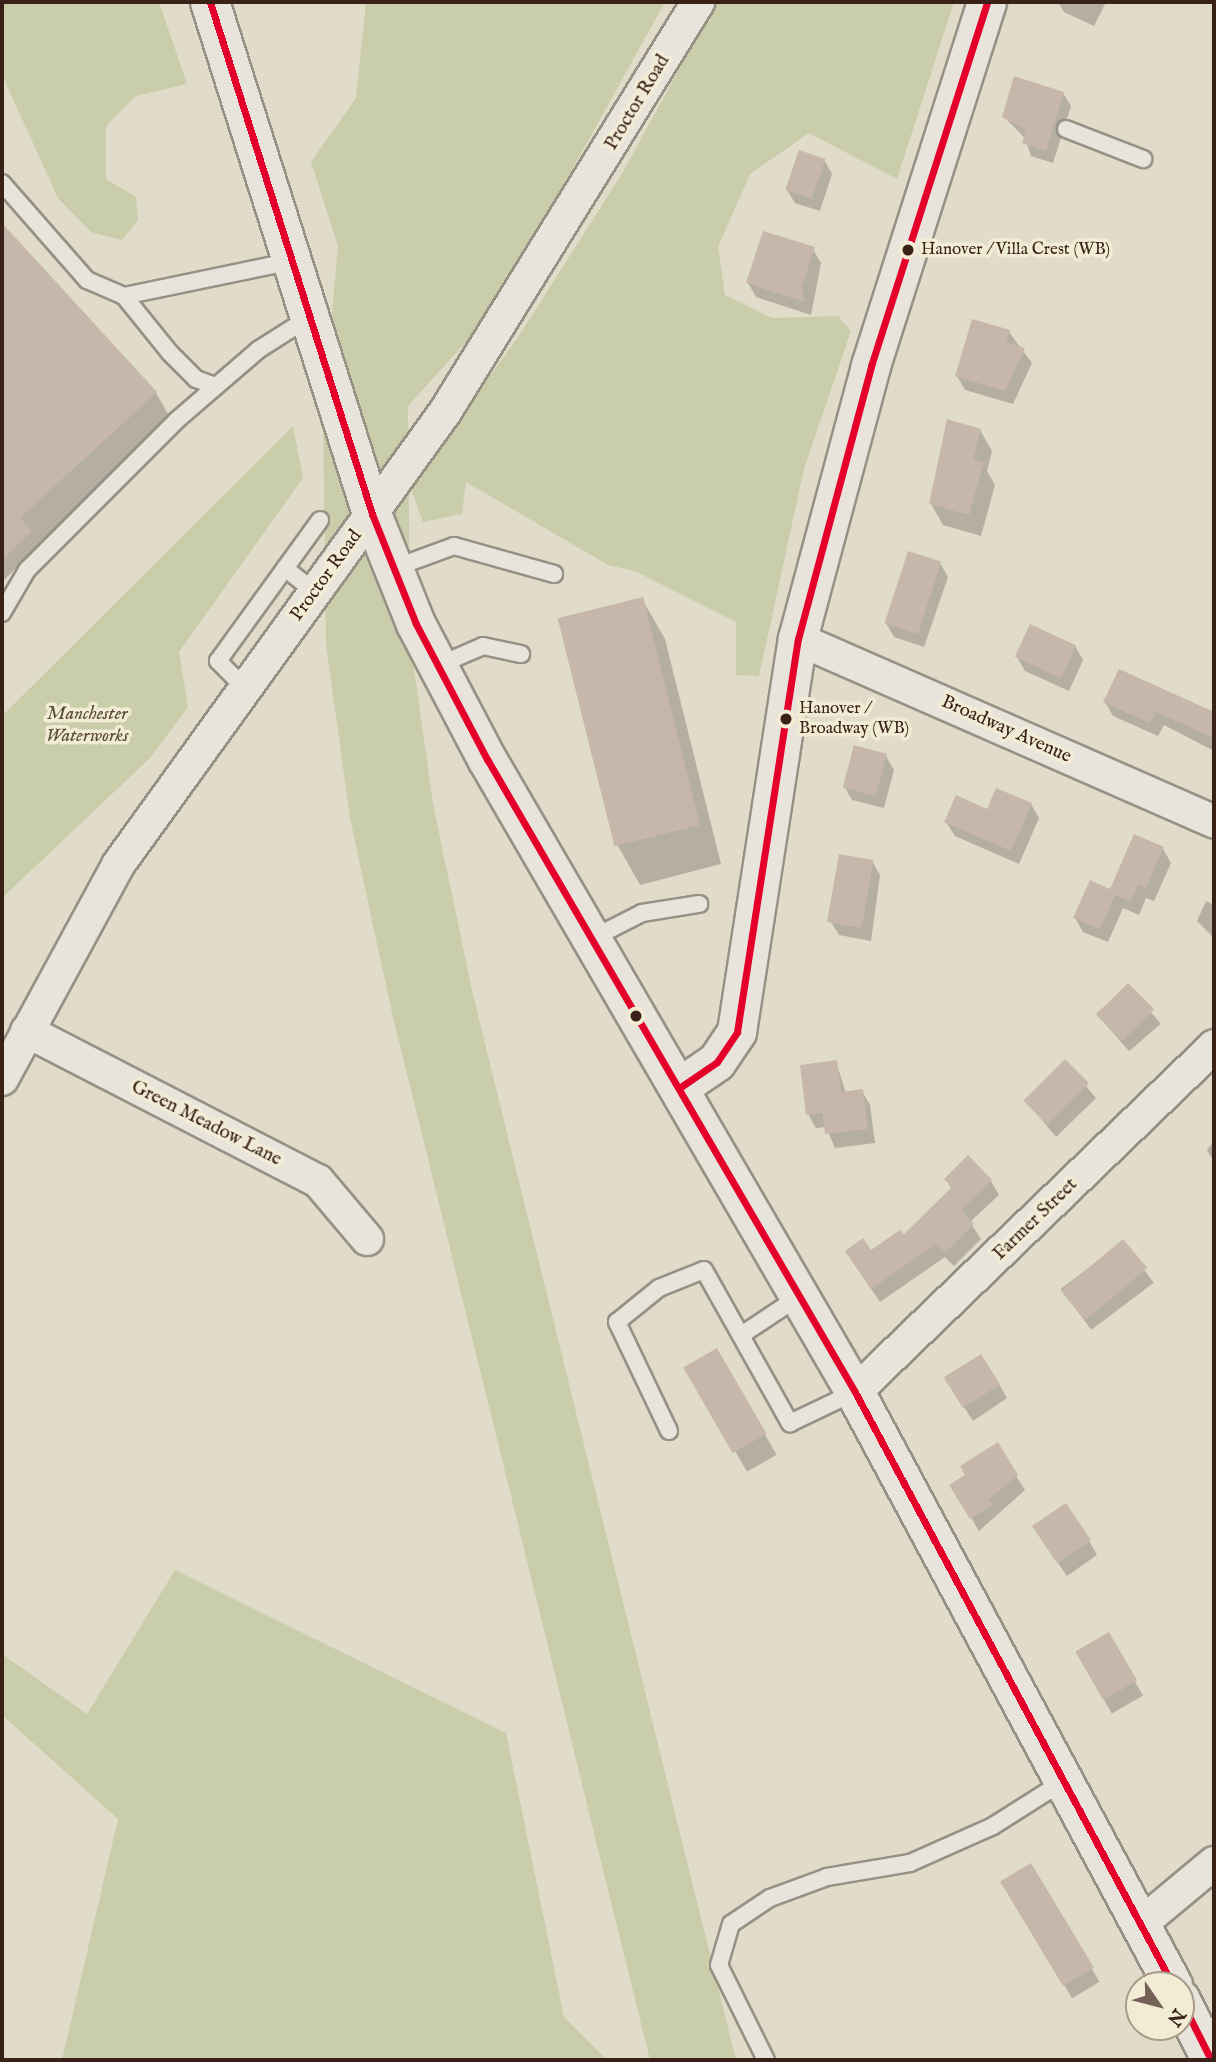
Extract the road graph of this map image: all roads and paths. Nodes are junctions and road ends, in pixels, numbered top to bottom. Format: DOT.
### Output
graph roads {
  1 [pos="210,2"];
  2 [pos="698,2"];
  3 [pos="987,2"];
  4 [pos="1066,129"];
  5 [pos="1143,159"];
  6 [pos="2,183"];
  7 [pos="293,261"];
  8 [pos="124,296"];
  9 [pos="310,317"];
  10 [pos="215,386"];
  11 [pos="372,514"];
  12 [pos="320,520"];
  13 [pos="285,568"];
  14 [pos="392,569"];
  15 [pos="554,574"];
  16 [pos="16,590"];
  17 [pos="315,593"];
  18 [pos="2,602"];
  19 [pos="2,613"];
  20 [pos="798,639"];
  21 [pos="521,654"];
  22 [pos="437,666"];
  23 [pos="244,687"];
  24 [pos="1214,822"];
  25 [pos="699,904"];
  26 [pos="591,939"];
  27 [pos="27,1031"];
  28 [pos="1214,1046"];
  29 [pos="2,1079"];
  30 [pos="681,1086"];
  31 [pos="367,1239"];
  32 [pos="800,1296"];
  33 [pos="743,1334"];
  34 [pos="855,1392"];
  35 [pos="669,1431"];
  36 [pos="1064,1781"];
  37 [pos="1214,1863"];
  38 [pos="1142,1923"];
  39 [pos="1166,1971"];
  40 [pos="1195,2028"];
  41 [pos="765,2060"];
  42 [pos="1211,2060"];
  1 -- 7 [label="main road"];
  2 -- 11 [label="street, Proctor Road"];
  3 -- 20 [label="main road"];
  4 -- 5 [label="lane"];
  6 -- 8 [label="lane"];
  7 -- 8 [label="lane"];
  7 -- 9 [label="main road"];
  8 -- 10 [label="lane"];
  9 -- 10 [label="lane"];
  9 -- 11 [label="main road"];
  10 -- 16 [label="lane"];
  11 -- 14 [label="main road"];
  11 -- 17 [label="street, Proctor Road"];
  12 -- 13 [label="lane"];
  13 -- 17 [label="lane"];
  13 -- 23 [label="lane"];
  14 -- 15 [label="lane"];
  14 -- 22 [label="main road"];
  16 -- 18 [label="lane"];
  16 -- 19 [label="lane"];
  17 -- 23 [label="street, Proctor Road"];
  20 -- 24 [label="street, Broadway Avenue"];
  20 -- 30 [label="main road"];
  21 -- 22 [label="lane"];
  22 -- 26 [label="main road"];
  23 -- 27 [label="street, Proctor Road"];
  25 -- 26 [label="lane"];
  26 -- 30 [label="main road"];
  27 -- 29 [label="street, Proctor Road"];
  27 -- 31 [label="street, Green Meadow Lane"];
  28 -- 34 [label="street, Farmer Street"];
  30 -- 32 [label="main road"];
  32 -- 33 [label="lane"];
  32 -- 34 [label="main road"];
  33 -- 34 [label="lane"];
  33 -- 35 [label="lane"];
  34 -- 36 [label="main road"];
  36 -- 38 [label="main road"];
  36 -- 41 [label="lane"];
  37 -- 38 [label="street"];
  38 -- 39 [label="main road"];
  40 -- 42 [label="main road"];
}
